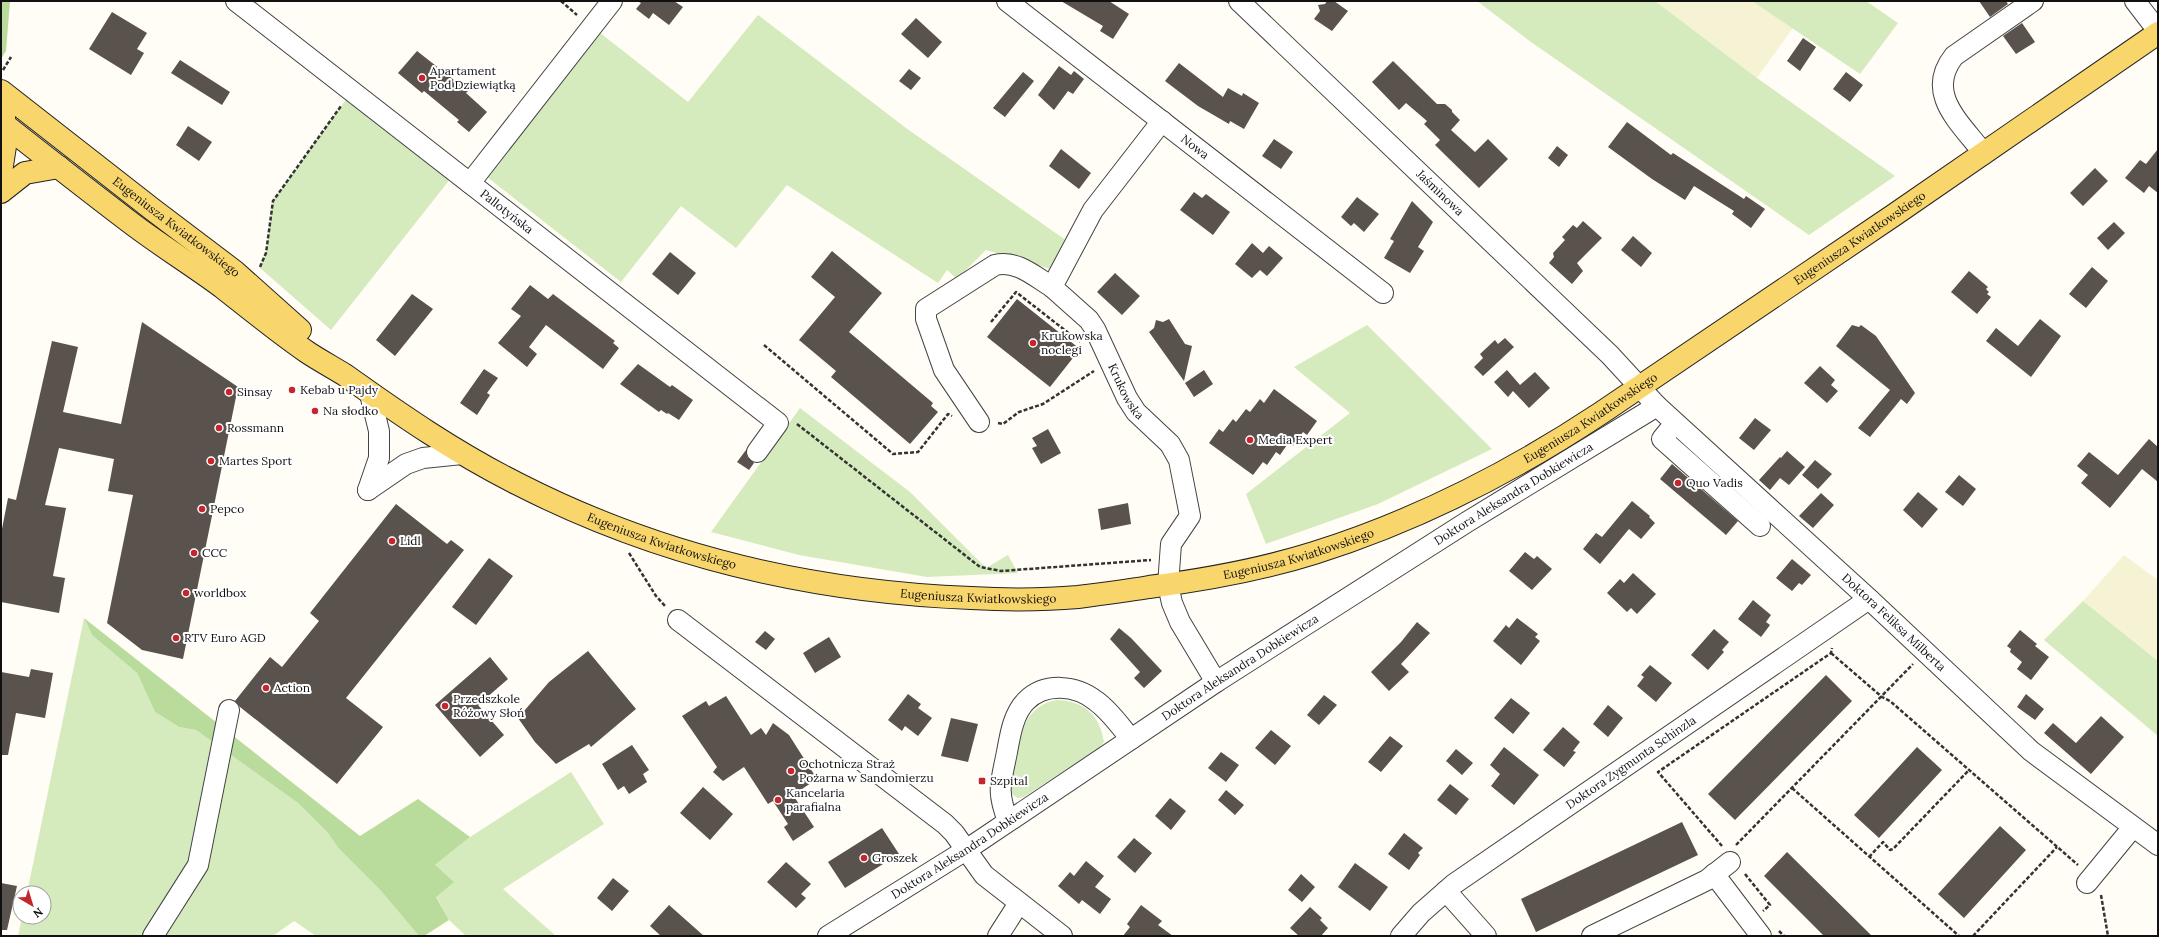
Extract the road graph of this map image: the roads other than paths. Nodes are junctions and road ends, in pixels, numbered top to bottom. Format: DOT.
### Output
graph roads {
  1 [pos="236,1"];
  2 [pos="612,1"];
  3 [pos="1007,1"];
  4 [pos="1239,1"];
  5 [pos="2033,1"];
  6 [pos="2135,1"];
  7 [pos="2158,32"];
  8 [pos="1,91"];
  9 [pos="1,103"];
  10 [pos="1162,121"];
  11 [pos="3,125"];
  12 [pos="46,126"];
  13 [pos="1984,154"];
  14 [pos="59,167"];
  15 [pos="1,172"];
  16 [pos="470,183"];
  17 [pos="1,192"];
  18 [pos="1052,287"];
  19 [pos="1383,293"];
  20 [pos="343,374"];
  21 [pos="1640,387"];
  22 [pos="370,394"];
  23 [pos="1656,406"];
  24 [pos="979,422"];
  25 [pos="1675,423"];
  26 [pos="757,452"];
  27 [pos="462,454"];
  28 [pos="1760,526"];
  29 [pos="1168,585"];
  30 [pos="1869,599"];
  31 [pos="678,620"];
  32 [pos="1216,682"];
  33 [pos="229,710"];
  34 [pos="1131,739"];
  35 [pos="1008,821"];
  36 [pos="2133,827"];
  37 [pos="2158,845"];
  38 [pos="966,850"];
  39 [pos="1735,860"];
  40 [pos="1714,874"];
  41 [pos="2089,880"];
  42 [pos="1446,891"];
  43 [pos="1019,903"];
  44 [pos="153,936"];
  45 [pos="828,936"];
  46 [pos="998,936"];
  47 [pos="1062,936"];
  48 [pos="1401,936"];
  49 [pos="1486,936"];
  50 [pos="1592,936"];
  51 [pos="1761,936"];
  1 -- 16 [label="street, Pallotyńska"];
  2 -- 16 [label="street"];
  3 -- 10 [label="street, Nowa"];
  4 -- 21 [label="street, Jaśminowa"];
  5 -- 13 [label="street"];
  6 -- 7 [label="street"];
  7 -- 13 [label="main road, Eugeniusza Kwiatkowskiego"];
  8 -- 12 [label="main road, Eugeniusza Kwiatkowskiego"];
  9 -- 11 [label="main road"];
  10 -- 18 [label="street"];
  10 -- 19 [label="street, Nowa"];
  11 -- 12 [label="main road"];
  11 -- 14 [label="main road, Eugeniusza Kwiatkowskiego"];
  11 -- 15 [label="main road"];
  12 -- 20 [label="main road, Eugeniusza Kwiatkowskiego"];
  13 -- 21 [label="main road, Eugeniusza Kwiatkowskiego"];
  14 -- 17 [label="main road"];
  14 -- 20 [label="main road, Eugeniusza Kwiatkowskiego"];
  16 -- 26 [label="street, Pallotyńska"];
  18 -- 24 [label="street, Krukowska"];
  18 -- 29 [label="street, Krukowska"];
  20 -- 22 [label="main road, Eugeniusza Kwiatkowskiego"];
  21 -- 23 [label="street, Doktora Feliksa Milberta"];
  21 -- 29 [label="main road, Eugeniusza Kwiatkowskiego"];
  22 -- 27 [label="main road, Eugeniusza Kwiatkowskiego"];
  22 -- 27 [label="street"];
  23 -- 25 [label="street, Doktora Feliksa Milberta"];
  23 -- 32 [label="street, Doktora Aleksandra Dobkiewicza"];
  25 -- 28 [label="street"];
  25 -- 30 [label="street, Doktora Feliksa Milberta"];
  27 -- 29 [label="main road, Eugeniusza Kwiatkowskiego"];
  29 -- 32 [label="street, Krukowska"];
  30 -- 36 [label="street, Doktora Feliksa Milberta"];
  30 -- 42 [label="street, Doktora Zygmunta Schinzla"];
  31 -- 38 [label="street"];
  32 -- 34 [label="street, Doktora Aleksandra Dobkiewicza"];
  33 -- 44 [label="street"];
  34 -- 35 [label="street, Doktora Aleksandra Dobkiewicza"];
  34 -- 35 [label="street"];
  35 -- 38 [label="street, Doktora Aleksandra Dobkiewicza"];
  36 -- 37 [label="street, Doktora Feliksa Milberta"];
  36 -- 41 [label="street"];
  38 -- 43 [label="street"];
  38 -- 45 [label="street, Doktora Aleksandra Dobkiewicza"];
  39 -- 40 [label="street"];
  40 -- 50 [label="street"];
  40 -- 51 [label="street"];
  42 -- 48 [label="street, Doktora Zygmunta Schinzla"];
  42 -- 49 [label="street"];
  43 -- 46 [label="street"];
  43 -- 47 [label="street"];
}
